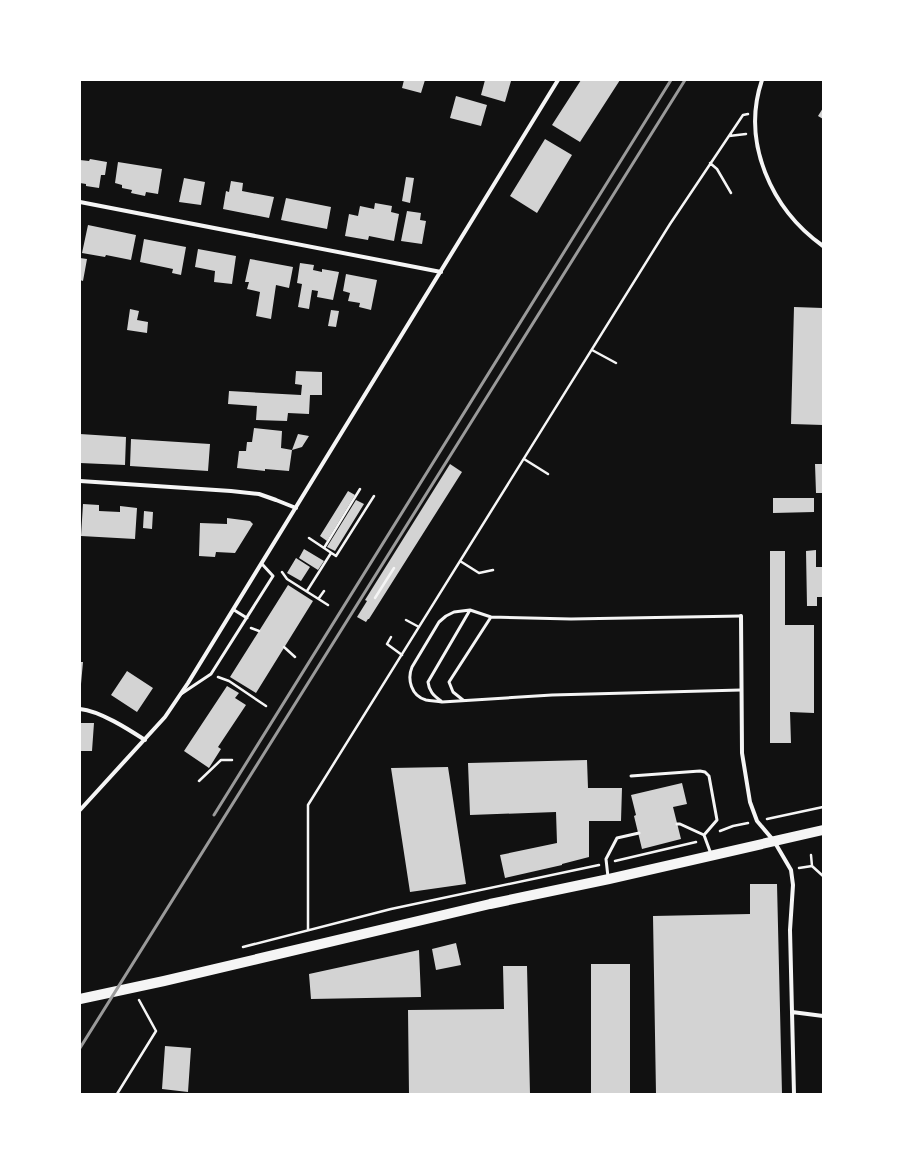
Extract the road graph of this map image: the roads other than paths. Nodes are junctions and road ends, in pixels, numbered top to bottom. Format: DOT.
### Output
graph roads {
  1 [pos="558,80"];
  2 [pos="762,80"];
  3 [pos="80,202"];
  4 [pos="823,246"];
  5 [pos="441,272"];
  6 [pos="80,481"];
  7 [pos="296,508"];
  8 [pos="262,564"];
  9 [pos="234,610"];
  10 [pos="470,610"];
  11 [pos="741,616"];
  12 [pos="491,617"];
  13 [pos="247,618"];
  14 [pos="741,690"];
  15 [pos="180,695"];
  16 [pos="463,700"];
  17 [pos="442,702"];
  18 [pos="80,709"];
  19 [pos="145,740"];
  20 [pos="631,776"];
  21 [pos="80,810"];
  22 [pos="677,824"];
  23 [pos="823,830"];
  24 [pos="638,833"];
  25 [pos="704,835"];
  26 [pos="774,841"];
  27 [pos="711,856"];
  28 [pos="609,879"];
  29 [pos="82,999"];
  30 [pos="792,1012"];
  31 [pos="823,1016"];
  32 [pos="794,1094"];
  1 -- 5 [label="street"];
  2 -- 4 [label="street"];
  3 -- 5 [label="street"];
  5 -- 7 [label="street"];
  6 -- 7 [label="street"];
  7 -- 8 [label="street"];
  8 -- 9 [label="street"];
  8 -- 13 [label="lane"];
  9 -- 13 [label="lane"];
  9 -- 15 [label="street"];
  10 -- 12 [label="lane"];
  10 -- 17 [label="lane"];
  10 -- 17 [label="lane"];
  11 -- 12 [label="lane"];
  11 -- 14 [label="street"];
  12 -- 16 [label="lane"];
  13 -- 15 [label="lane"];
  14 -- 16 [label="lane"];
  14 -- 26 [label="street"];
  15 -- 19 [label="street"];
  16 -- 17 [label="lane"];
  18 -- 19 [label="street"];
  19 -- 21 [label="street"];
  20 -- 25 [label="lane"];
  22 -- 25 [label="lane"];
  23 -- 26 [label="main road"];
  24 -- 28 [label="lane"];
  25 -- 27 [label="lane"];
  26 -- 27 [label="main road"];
  26 -- 30 [label="street"];
  27 -- 28 [label="main road"];
  28 -- 29 [label="main road"];
  30 -- 31 [label="street"];
  30 -- 32 [label="street"];
}
